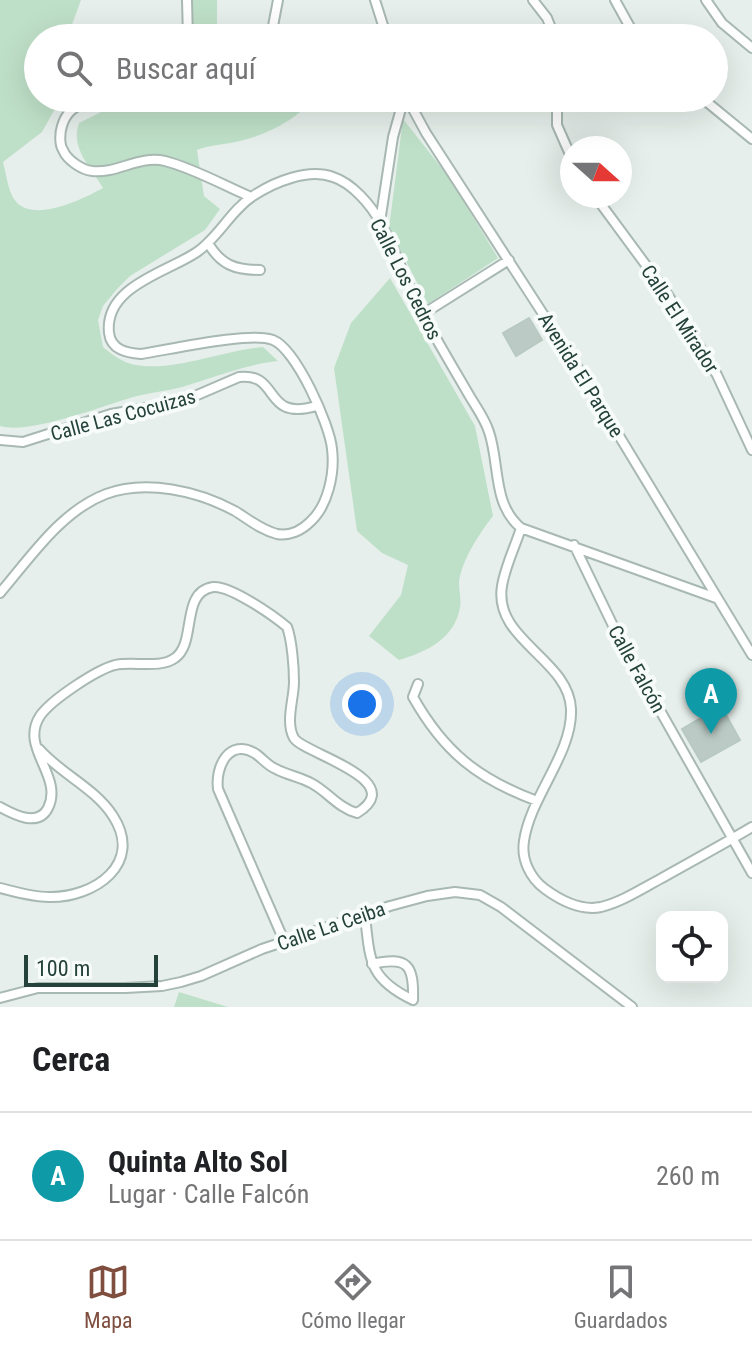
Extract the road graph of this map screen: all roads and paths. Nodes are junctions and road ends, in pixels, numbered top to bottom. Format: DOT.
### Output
graph roads {
  1 [pos="187,0"];
  2 [pos="278,0"];
  3 [pos="375,0"];
  4 [pos="533,0"];
  5 [pos="615,0"];
  6 [pos="706,0"];
  7 [pos="188,24"];
  8 [pos="273,24"];
  9 [pos="383,24"];
  10 [pos="549,24"];
  11 [pos="628,24"];
  12 [pos="723,24"];
  13 [pos="728,28"];
  14 [pos="752,48"];
  15 [pos="71,112"];
  16 [pos="401,112"];
  17 [pos="414,112"];
  18 [pos="557,112"];
  19 [pos="719,112"];
  20 [pos="562,136"];
  21 [pos="752,139"];
  22 [pos="251,197"];
  23 [pos="604,208"];
  24 [pos="380,222"];
  25 [pos="208,243"];
  26 [pos="509,260"];
  27 [pos="260,270"];
  28 [pos="423,314"];
  29 [pos="316,406"];
  30 [pos="0,440"];
  31 [pos="752,450"];
  32 [pos="521,528"];
  33 [pos="574,545"];
  34 [pos="0,593"];
  35 [pos="716,598"];
  36 [pos="752,655"];
  37 [pos="418,684"];
  38 [pos="33,742"];
  39 [pos="537,801"];
  40 [pos="0,807"];
  41 [pos="752,827"];
  42 [pos="732,839"];
  43 [pos="752,873"];
  44 [pos="0,888"];
  45 [pos="365,916"];
  46 [pos="285,943"];
  47 [pos="372,964"];
  48 [pos="0,998"];
  49 [pos="632,1007"];
  1 -- 7 [label="street"];
  2 -- 8 [label="street"];
  3 -- 9 [label="street"];
  4 -- 10 [label="street"];
  5 -- 11 [label="street"];
  6 -- 12 [label="street"];
  13 -- 14 [label="street"];
  15 -- 22 [label="street"];
  16 -- 24 [label="street"];
  17 -- 26 [label="street, Avenida El Parque"];
  18 -- 20 [label="street"];
  19 -- 21 [label="street"];
  22 -- 24 [label="street, Calle Los Cedros"];
  22 -- 25 [label="street, Calle Los Cedros"];
  23 -- 31 [label="street, Calle El Mirador"];
  24 -- 28 [label="street, Calle Los Cedros"];
  25 -- 27 [label="street"];
  25 -- 29 [label="street, Calle Los Cedros"];
  26 -- 28 [label="street"];
  26 -- 35 [label="street, Avenida El Parque"];
  28 -- 32 [label="street, Calle Los Cedros"];
  29 -- 30 [label="street, Calle Las Cocuizas"];
  29 -- 34 [label="street"];
  32 -- 33 [label="street"];
  32 -- 39 [label="street"];
  33 -- 35 [label="street"];
  33 -- 42 [label="street, Calle Falcón"];
  35 -- 36 [label="street, Avenida El Parque"];
  37 -- 39 [label="street"];
  38 -- 40 [label="street"];
  38 -- 44 [label="street"];
  38 -- 46 [label="street"];
  39 -- 42 [label="street"];
  41 -- 42 [label="street"];
  42 -- 43 [label="street, Calle Falcón"];
  45 -- 46 [label="street, Calle La Ceiba"];
  45 -- 47 [label="street"];
  45 -- 49 [label="street, Calle La Ceiba"];
  46 -- 48 [label="street, Calle La Ceiba"];
  47 -- 47 [label="street"];
}
